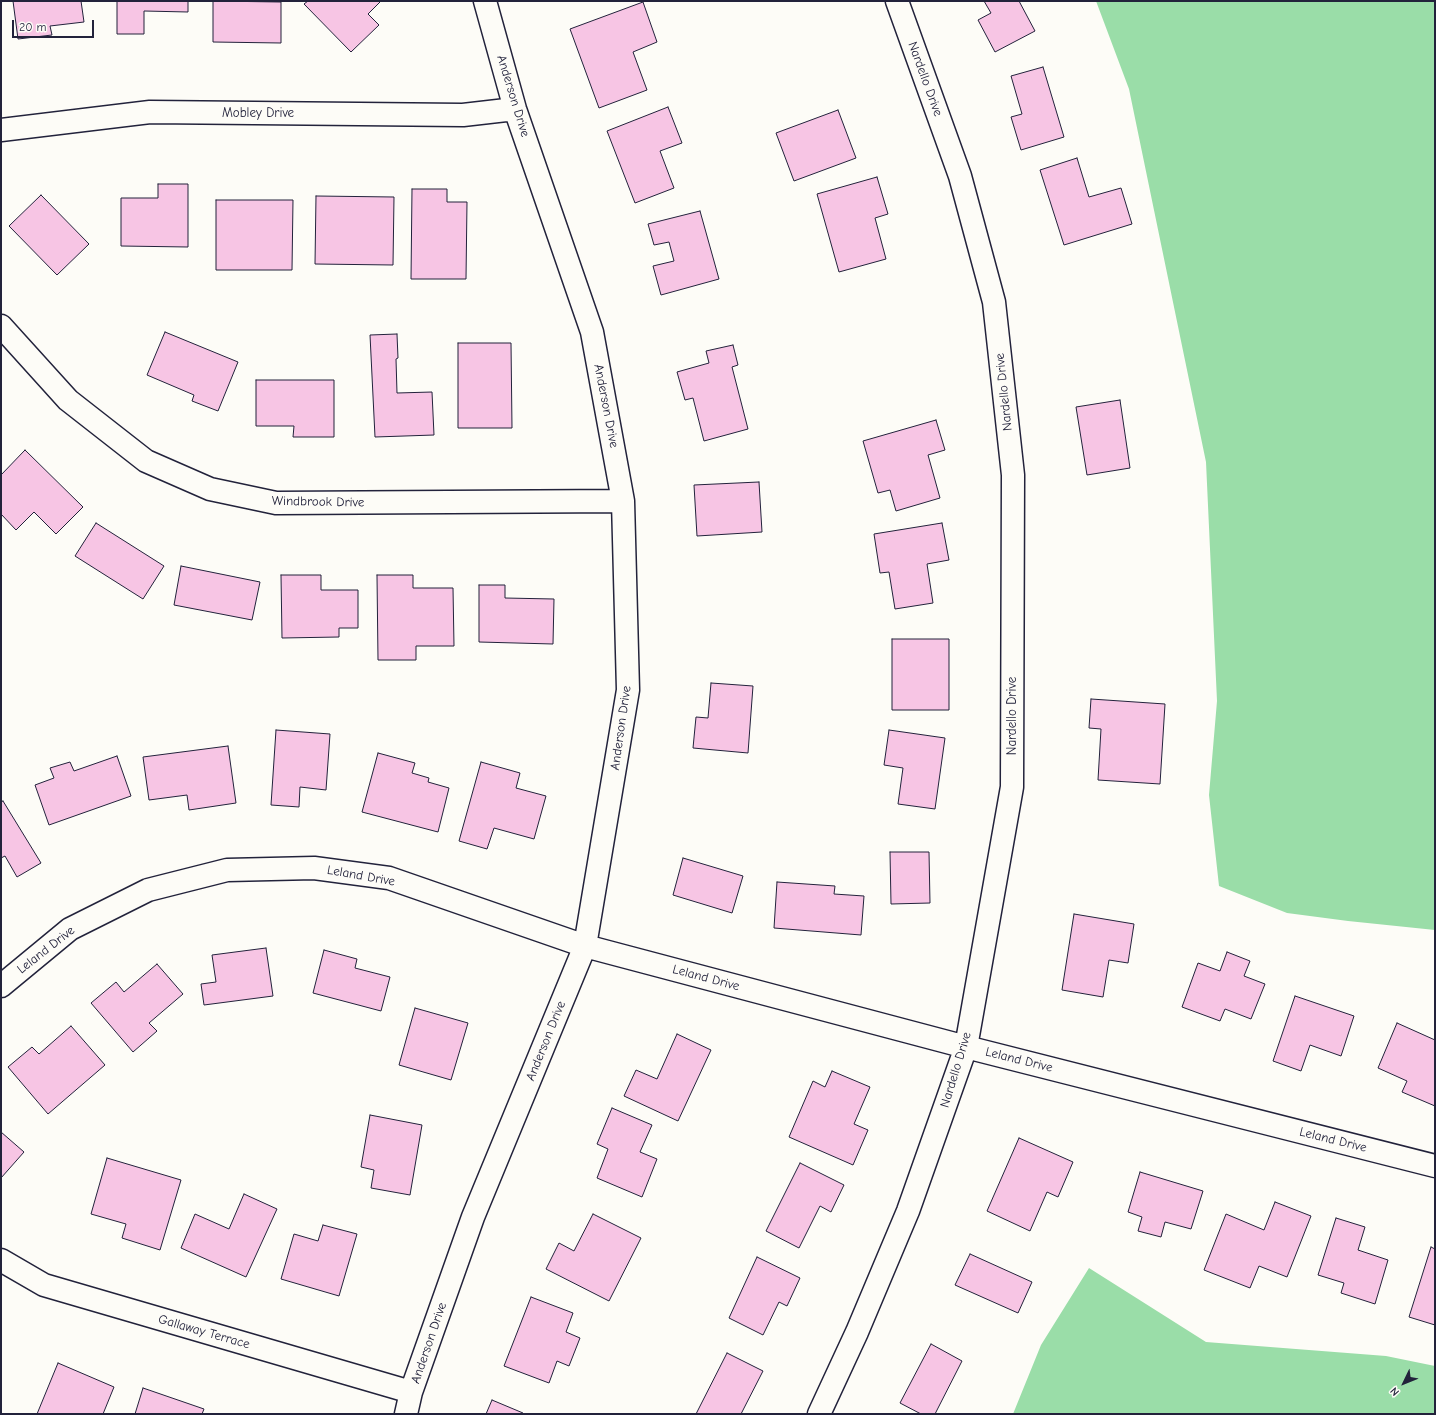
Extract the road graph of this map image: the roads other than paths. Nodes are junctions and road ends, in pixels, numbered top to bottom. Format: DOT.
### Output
graph roads {
  1 [pos="485,1"];
  2 [pos="897,1"];
  3 [pos="515,109"];
  4 [pos="1,130"];
  5 [pos="1,326"];
  6 [pos="624,502"];
  7 [pos="585,946"];
  8 [pos="1,986"];
  9 [pos="966,1047"];
  10 [pos="1435,1166"];
  11 [pos="1,1260"];
  12 [pos="411,1392"];
  13 [pos="406,1414"];
  14 [pos="819,1414"];
  1 -- 3 [label="street, Anderson Drive"];
  2 -- 9 [label="street, Nardello Drive"];
  3 -- 4 [label="street, Mobley Drive"];
  3 -- 6 [label="street, Anderson Drive"];
  5 -- 6 [label="street, Windbrook Drive"];
  6 -- 7 [label="street, Anderson Drive"];
  7 -- 8 [label="street, Leland Drive"];
  7 -- 9 [label="street, Leland Drive"];
  7 -- 12 [label="street, Anderson Drive"];
  9 -- 10 [label="street, Leland Drive"];
  9 -- 14 [label="street, Nardello Drive"];
  11 -- 12 [label="street, Gallaway Terrace"];
  12 -- 13 [label="street, Anderson Drive"];
}
